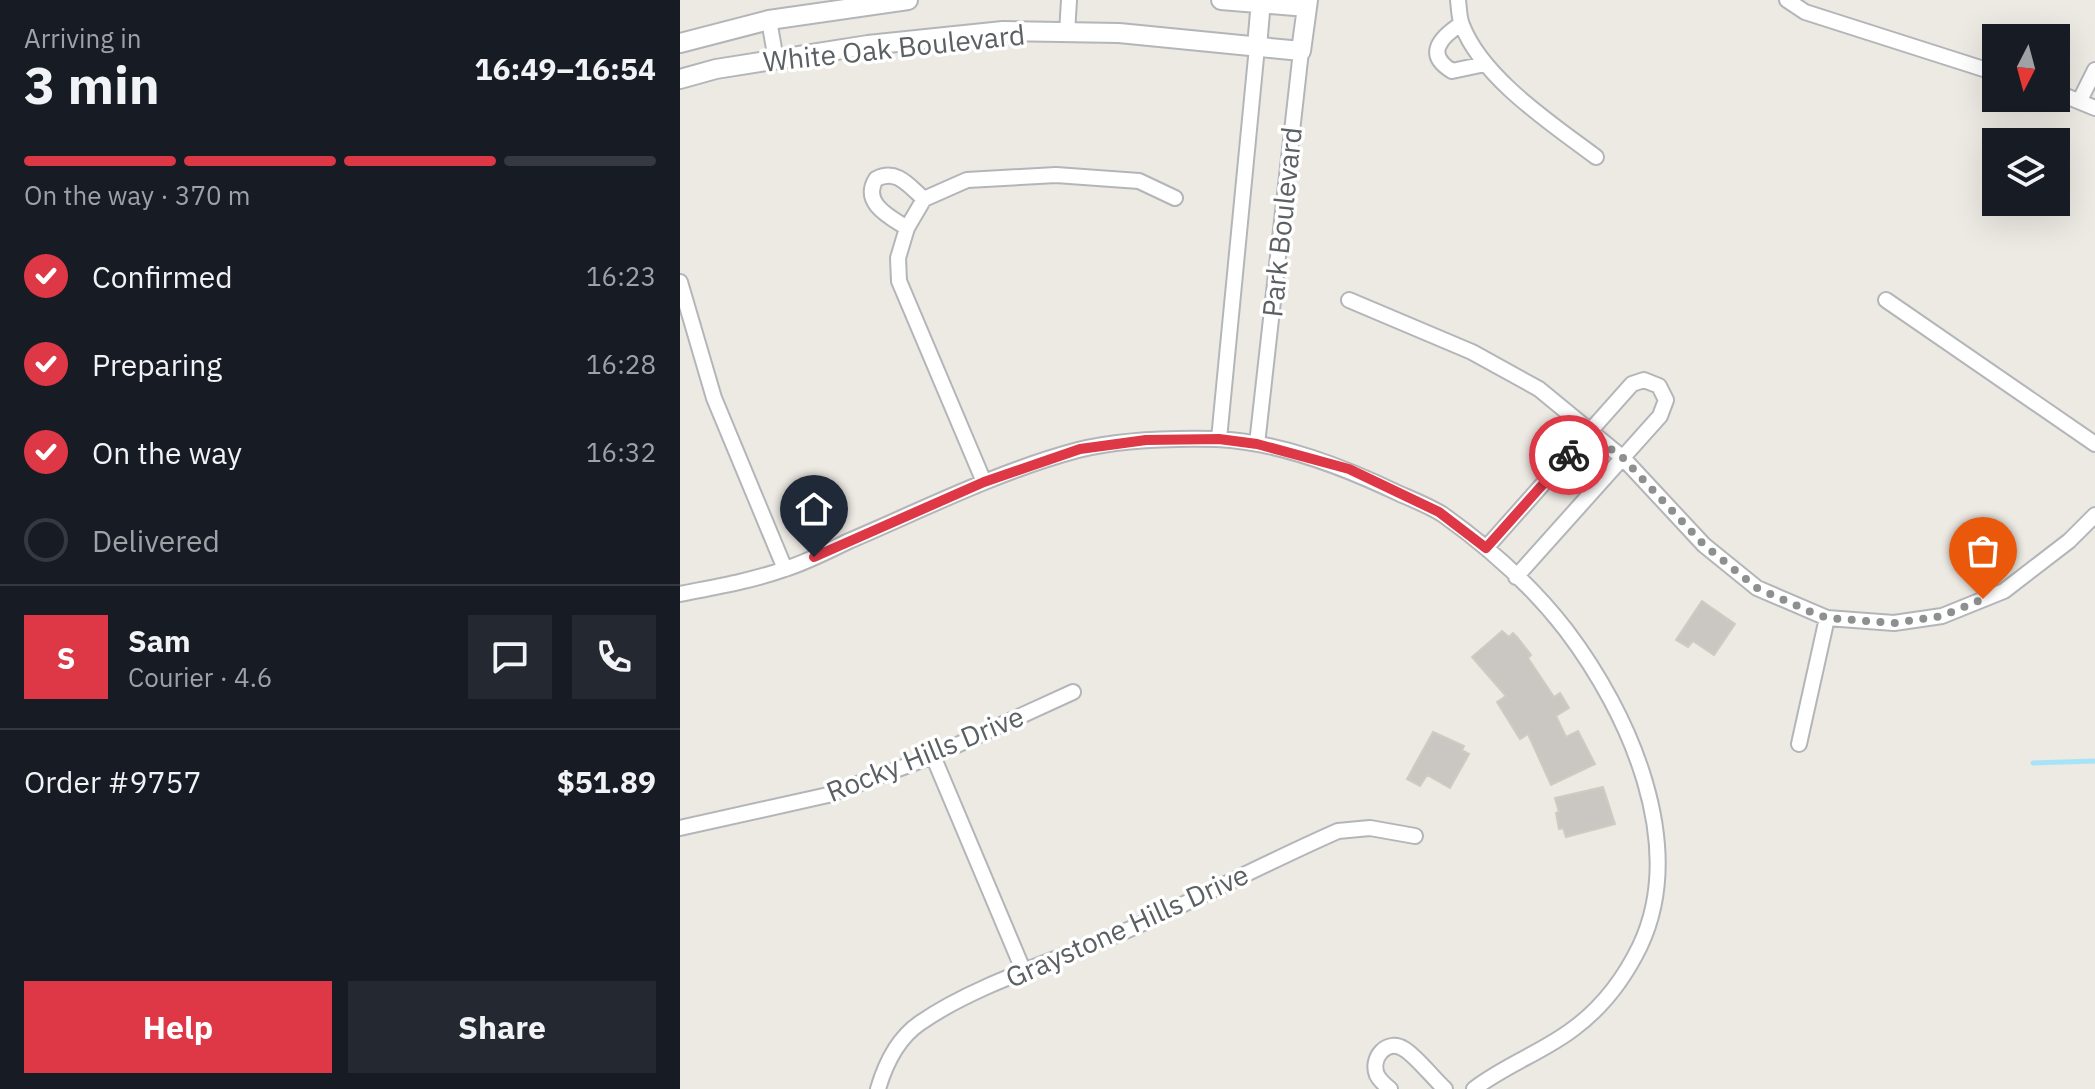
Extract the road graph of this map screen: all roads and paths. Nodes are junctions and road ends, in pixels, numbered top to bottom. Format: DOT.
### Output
graph roads {
  1 [pos="908,0"];
  2 [pos="1069,0"];
  3 [pos="1221,0"];
  4 [pos="1458,0"];
  5 [pos="1787,0"];
  6 [pos="1261,1"];
  7 [pos="1308,4"];
  8 [pos="769,20"];
  9 [pos="1461,24"];
  10 [pos="1067,33"];
  11 [pos="680,43"];
  12 [pos="1257,47"];
  13 [pos="1301,51"];
  14 [pos="776,60"];
  15 [pos="1485,64"];
  16 [pos="1982,69"];
  17 [pos="2095,70"];
  18 [pos="680,79"];
  19 [pos="2070,97"];
  20 [pos="2080,100"];
  21 [pos="2095,108"];
  22 [pos="1596,157"];
  23 [pos="1175,198"];
  24 [pos="924,199"];
  25 [pos="907,228"];
  26 [pos="680,282"];
  27 [pos="1349,300"];
  28 [pos="1886,300"];
  29 [pos="1589,433"];
  30 [pos="1219,439"];
  31 [pos="1257,444"];
  32 [pos="2095,444"];
  33 [pos="1623,458"];
  34 [pos="984,482"];
  35 [pos="2095,515"];
  36 [pos="1486,548"];
  37 [pos="785,569"];
  38 [pos="1516,577"];
  39 [pos="680,594"];
  40 [pos="1827,618"];
  41 [pos="1073,692"];
  42 [pos="1799,744"];
  43 [pos="933,756"];
  44 [pos="680,828"];
  45 [pos="1415,836"];
  46 [pos="1024,972"];
  47 [pos="878,1089"];
  48 [pos="1390,1089"];
  49 [pos="1445,1089"];
  50 [pos="1474,1089"];
  1 -- 8 [label="street, White Oak Boulevard"];
  2 -- 10 [label="street"];
  3 -- 6 [label="street"];
  4 -- 9 [label="street"];
  5 -- 16 [label="street"];
  6 -- 7 [label="street"];
  6 -- 12 [label="street, Park Boulevard"];
  7 -- 13 [label="street, Park Boulevard"];
  8 -- 11 [label="street, White Oak Boulevard"];
  8 -- 14 [label="street"];
  9 -- 15 [label="street"];
  9 -- 15 [label="street"];
  10 -- 12 [label="street, White Oak Boulevard"];
  10 -- 14 [label="street, White Oak Boulevard"];
  12 -- 13 [label="street, White Oak Boulevard"];
  12 -- 30 [label="street, Park Boulevard"];
  13 -- 31 [label="street, Park Boulevard"];
  14 -- 18 [label="street, White Oak Boulevard"];
  15 -- 22 [label="street"];
  17 -- 20 [label="street"];
  19 -- 20 [label="street"];
  20 -- 21 [label="street"];
  23 -- 24 [label="street"];
  24 -- 25 [label="street"];
  24 -- 25 [label="street"];
  25 -- 34 [label="street"];
  26 -- 37 [label="street"];
  27 -- 29 [label="street"];
  28 -- 32 [label="street"];
  29 -- 33 [label="street"];
  29 -- 33 [label="street"];
  29 -- 36 [label="street"];
  30 -- 31 [label="street"];
  30 -- 34 [label="street"];
  31 -- 36 [label="street"];
  33 -- 38 [label="street"];
  33 -- 40 [label="street"];
  34 -- 37 [label="street"];
  35 -- 40 [label="street"];
  36 -- 38 [label="street"];
  37 -- 39 [label="street"];
  38 -- 50 [label="street"];
  40 -- 42 [label="street"];
  41 -- 43 [label="street, Rocky Hills Drive"];
  43 -- 44 [label="street, Rocky Hills Drive"];
  43 -- 46 [label="street"];
  45 -- 46 [label="street, Graystone Hills Drive"];
  46 -- 47 [label="street, Graystone Hills Drive"];
  48 -- 49 [label="street"];
}
